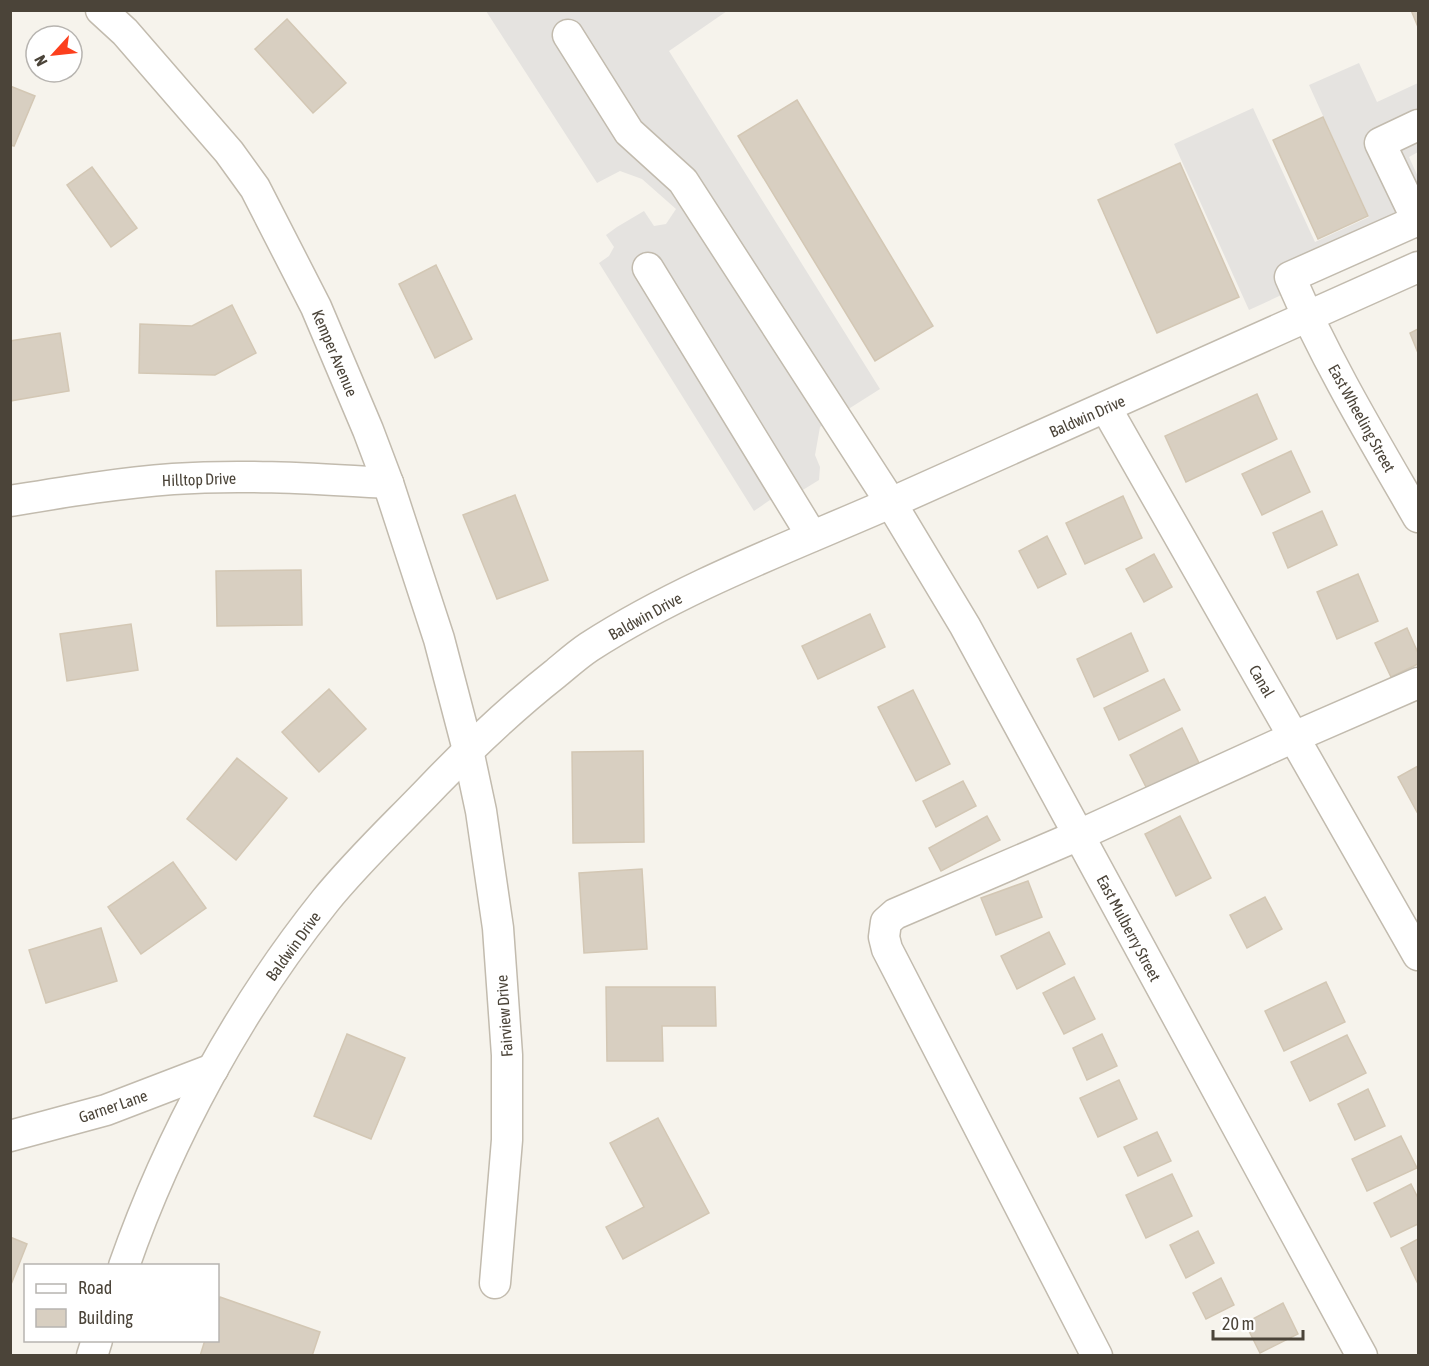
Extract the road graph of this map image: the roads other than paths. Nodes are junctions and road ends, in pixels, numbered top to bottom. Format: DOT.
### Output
graph roads {
  1 [pos="100,10"];
  2 [pos="568,35"];
  3 [pos="1419,125"];
  4 [pos="1418,221"];
  5 [pos="1419,267"];
  6 [pos="648,268"];
  7 [pos="1307,317"];
  8 [pos="1106,408"];
  9 [pos="388,483"];
  10 [pos="10,501"];
  11 [pos="891,503"];
  12 [pos="1419,517"];
  13 [pos="812,536"];
  14 [pos="1419,683"];
  15 [pos="1294,737"];
  16 [pos="468,750"];
  17 [pos="1079,835"];
  18 [pos="1419,955"];
  19 [pos="213,1069"];
  20 [pos="10,1136"];
  21 [pos="125,1264"];
  22 [pos="495,1283"];
  23 [pos="1097,1356"];
  24 [pos="1362,1356"];
  1 -- 9 [label="street, Kemper Avenue"];
  2 -- 11 [label="street, East Mulberry Street"];
  3 -- 4 [label="street"];
  4 -- 7 [label="street, East Wheeling Street"];
  5 -- 7 [label="street, Baldwin Drive"];
  6 -- 13 [label="street"];
  7 -- 8 [label="street, Baldwin Drive"];
  7 -- 12 [label="street, East Wheeling Street"];
  8 -- 11 [label="street, Baldwin Drive"];
  8 -- 15 [label="street, Canal"];
  9 -- 10 [label="street, Hilltop Drive"];
  9 -- 16 [label="street, Kemper Avenue"];
  11 -- 13 [label="street, Baldwin Drive"];
  11 -- 17 [label="street, East Mulberry Street"];
  13 -- 16 [label="street, Baldwin Drive"];
  14 -- 15 [label="street"];
  15 -- 17 [label="street"];
  15 -- 18 [label="street, Canal"];
  16 -- 19 [label="street, Baldwin Drive"];
  16 -- 22 [label="street, Fairview Drive"];
  17 -- 23 [label="street"];
  17 -- 24 [label="street, East Mulberry Street"];
  19 -- 20 [label="street, Garner Lane"];
  19 -- 21 [label="street, Baldwin Drive"];
}
